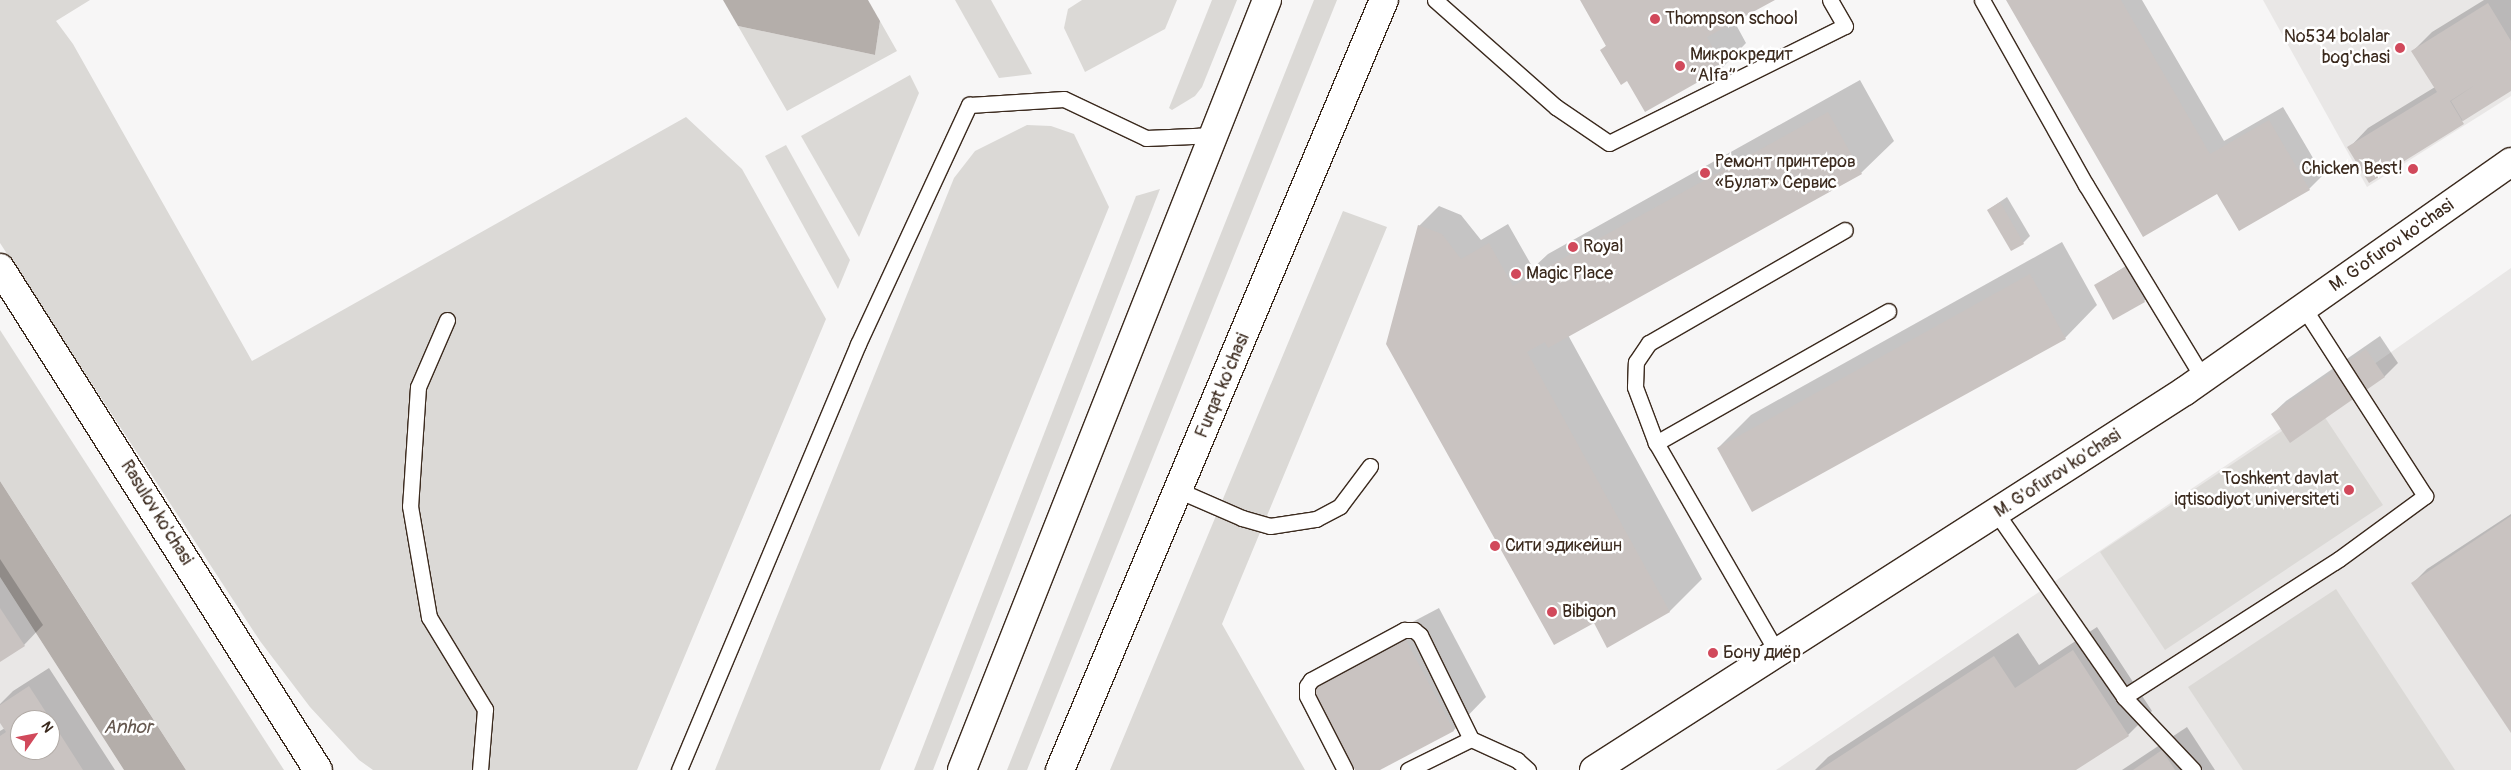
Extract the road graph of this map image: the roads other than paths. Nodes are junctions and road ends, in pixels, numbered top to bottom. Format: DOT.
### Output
graph roads {
  1 [pos="1267,0"];
  2 [pos="1384,0"];
  3 [pos="1435,0"];
  4 [pos="1830,0"];
  5 [pos="1982,0"];
  6 [pos="1214,135"];
  7 [pos="2511,162"];
  8 [pos="1845,230"];
  9 [pos="0,268"];
  10 [pos="2304,308"];
  11 [pos="1888,311"];
  12 [pos="447,320"];
  13 [pos="2203,378"];
  14 [pos="1656,443"];
  15 [pos="1370,466"];
  16 [pos="1180,490"];
  17 [pos="1997,514"];
  18 [pos="1778,654"];
  19 [pos="2124,697"];
  20 [pos="1470,739"];
  21 [pos="319,766"];
  22 [pos="480,770"];
  23 [pos="679,770"];
  24 [pos="962,770"];
  25 [pos="1060,770"];
  26 [pos="1345,770"];
  27 [pos="1408,770"];
  28 [pos="1528,770"];
  29 [pos="1594,770"];
  30 [pos="2193,770"];
  1 -- 6 [label="street"];
  2 -- 16 [label="street, Furqat ko'chasi"];
  3 -- 4 [label="lane"];
  5 -- 13 [label="lane"];
  6 -- 23 [label="lane"];
  6 -- 24 [label="street"];
  7 -- 10 [label="street, M. G'ofurov ko'chasi"];
  8 -- 14 [label="lane"];
  9 -- 21 [label="street, Rasulov ko'chasi"];
  10 -- 13 [label="street, M. G'ofurov ko'chasi"];
  10 -- 19 [label="lane"];
  11 -- 14 [label="lane"];
  12 -- 22 [label="lane"];
  13 -- 17 [label="street, M. G'ofurov ko'chasi"];
  14 -- 18 [label="lane"];
  15 -- 16 [label="lane"];
  16 -- 25 [label="street, Furqat ko'chasi"];
  17 -- 18 [label="street, M. G'ofurov ko'chasi"];
  17 -- 19 [label="lane"];
  18 -- 29 [label="street, M. G'ofurov ko'chasi"];
  19 -- 30 [label="lane"];
  20 -- 26 [label="lane"];
  20 -- 27 [label="lane"];
  20 -- 28 [label="lane"];
}
